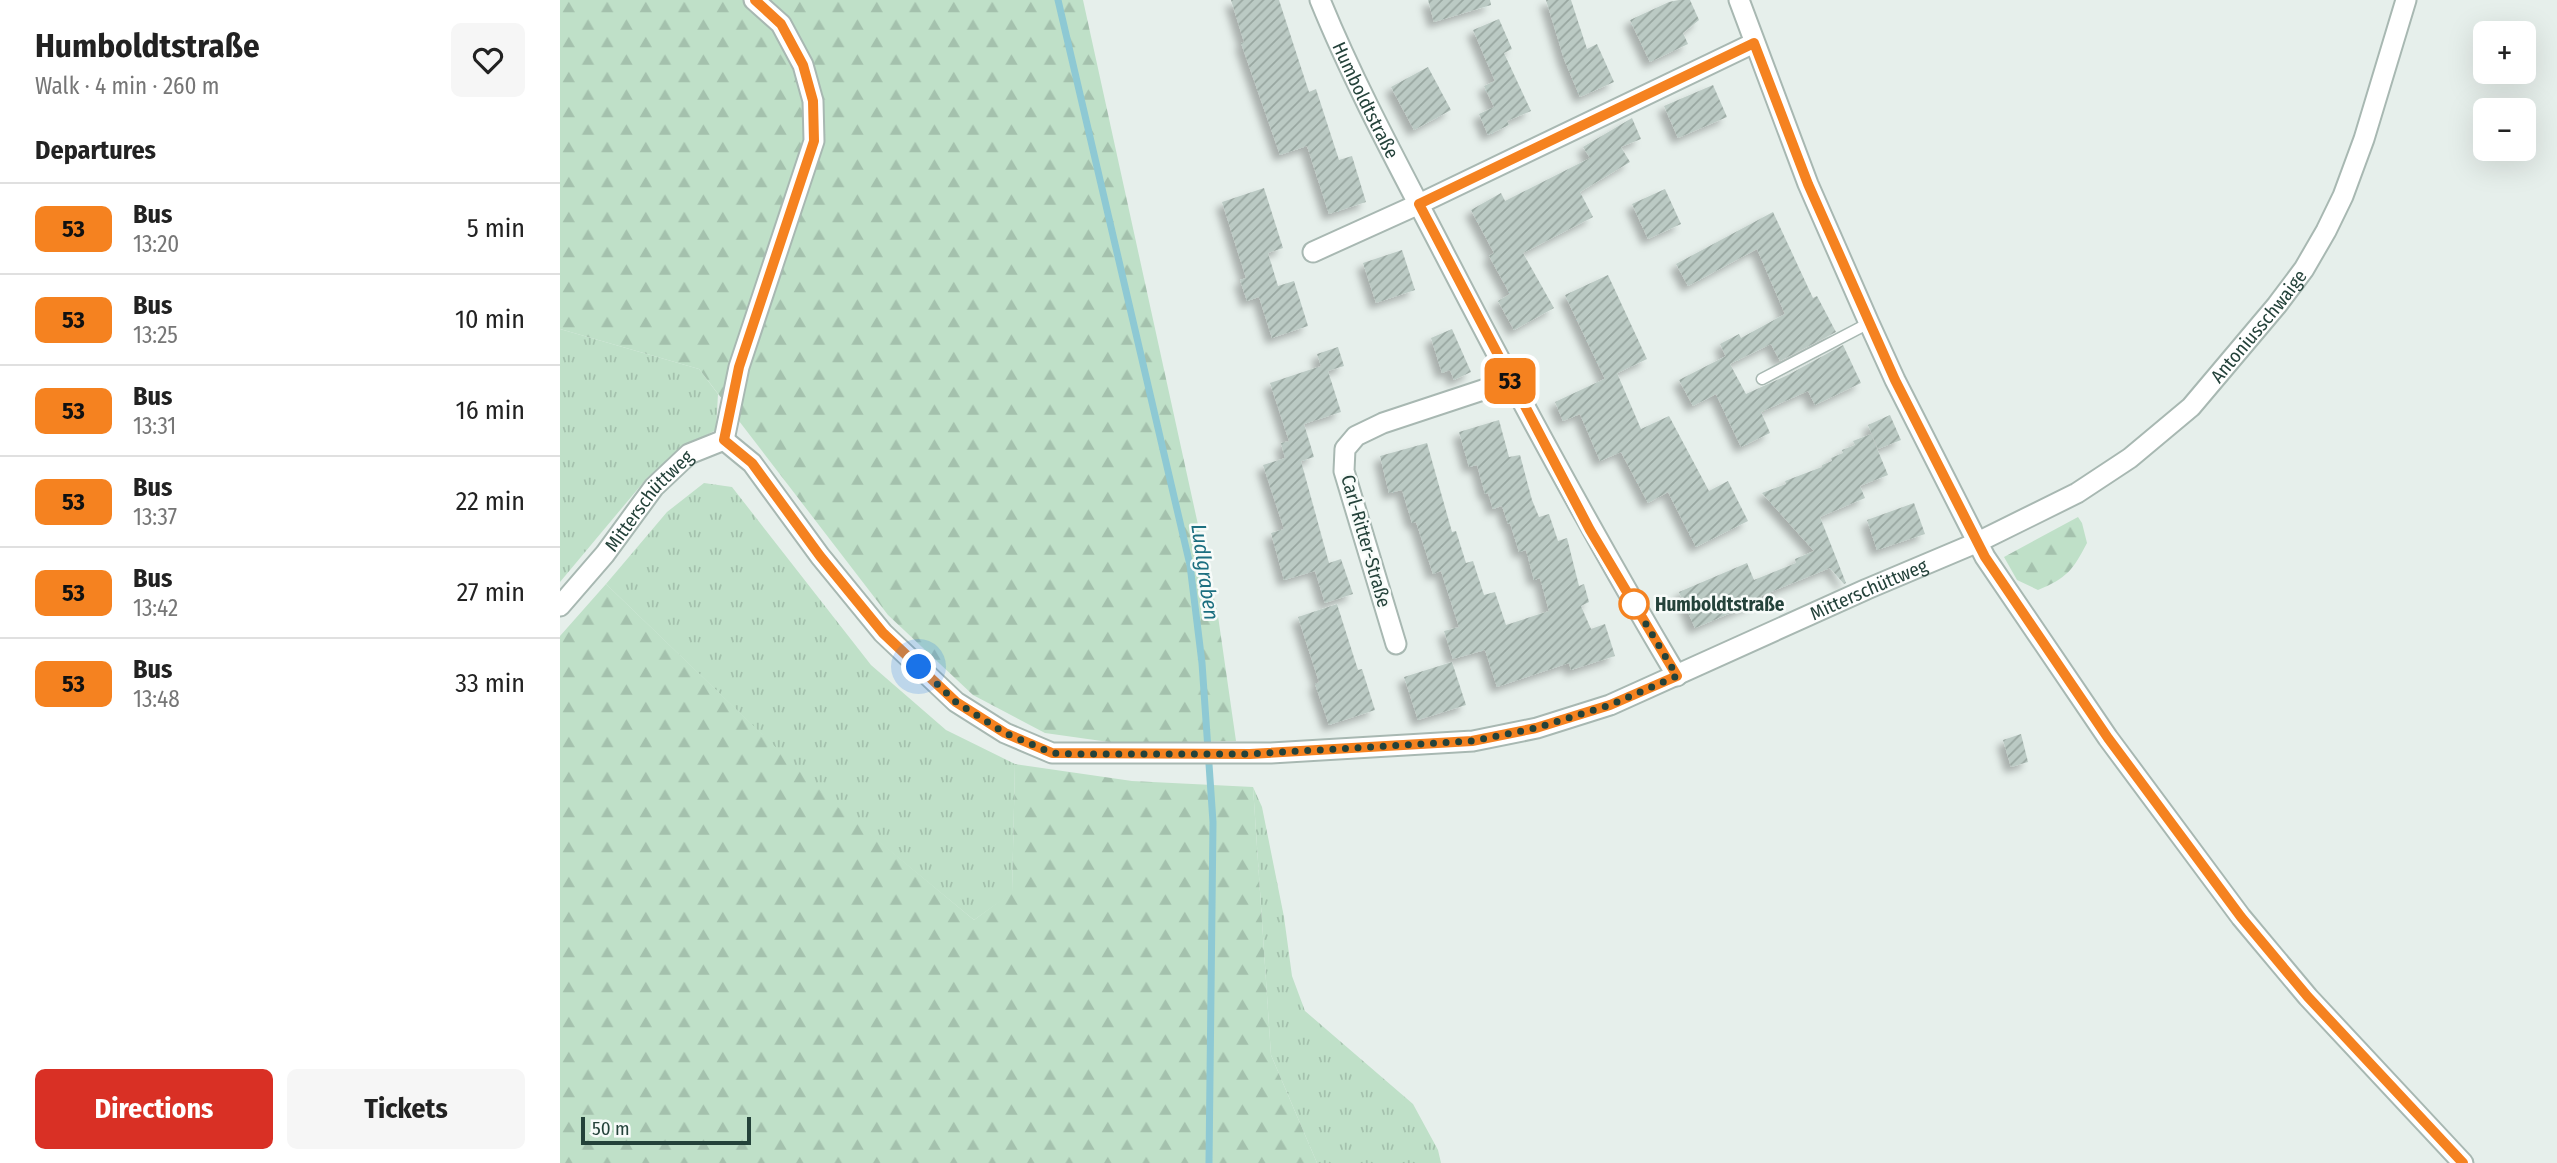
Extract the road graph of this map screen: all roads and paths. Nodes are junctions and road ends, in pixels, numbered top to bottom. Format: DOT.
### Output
graph roads {
  1 [pos="754,0"];
  2 [pos="1320,0"];
  3 [pos="1739,0"];
  4 [pos="2406,0"];
  5 [pos="1754,43"];
  6 [pos="1419,204"];
  7 [pos="1314,253"];
  8 [pos="1869,323"];
  9 [pos="1762,379"];
  10 [pos="1510,382"];
  11 [pos="724,440"];
  12 [pos="1976,543"];
  13 [pos="560,606"];
  14 [pos="1396,644"];
  15 [pos="1677,676"];
  16 [pos="2463,1163"];
  1 -- 11 [label="street"];
  2 -- 6 [label="street, Humboldtstraße"];
  3 -- 5 [label="street"];
  4 -- 12 [label="street, Antoniusschwaige"];
  5 -- 6 [label="street"];
  5 -- 8 [label="street"];
  6 -- 7 [label="street"];
  6 -- 10 [label="street, Humboldtstraße"];
  8 -- 9 [label="lane"];
  8 -- 12 [label="street"];
  10 -- 14 [label="street, Carl-Ritter-Straße"];
  10 -- 15 [label="street, Humboldtstraße"];
  11 -- 13 [label="street, Mitterschüttweg"];
  11 -- 15 [label="street, Mitterschüttweg"];
  12 -- 15 [label="street, Mitterschüttweg"];
  12 -- 16 [label="street"];
}
